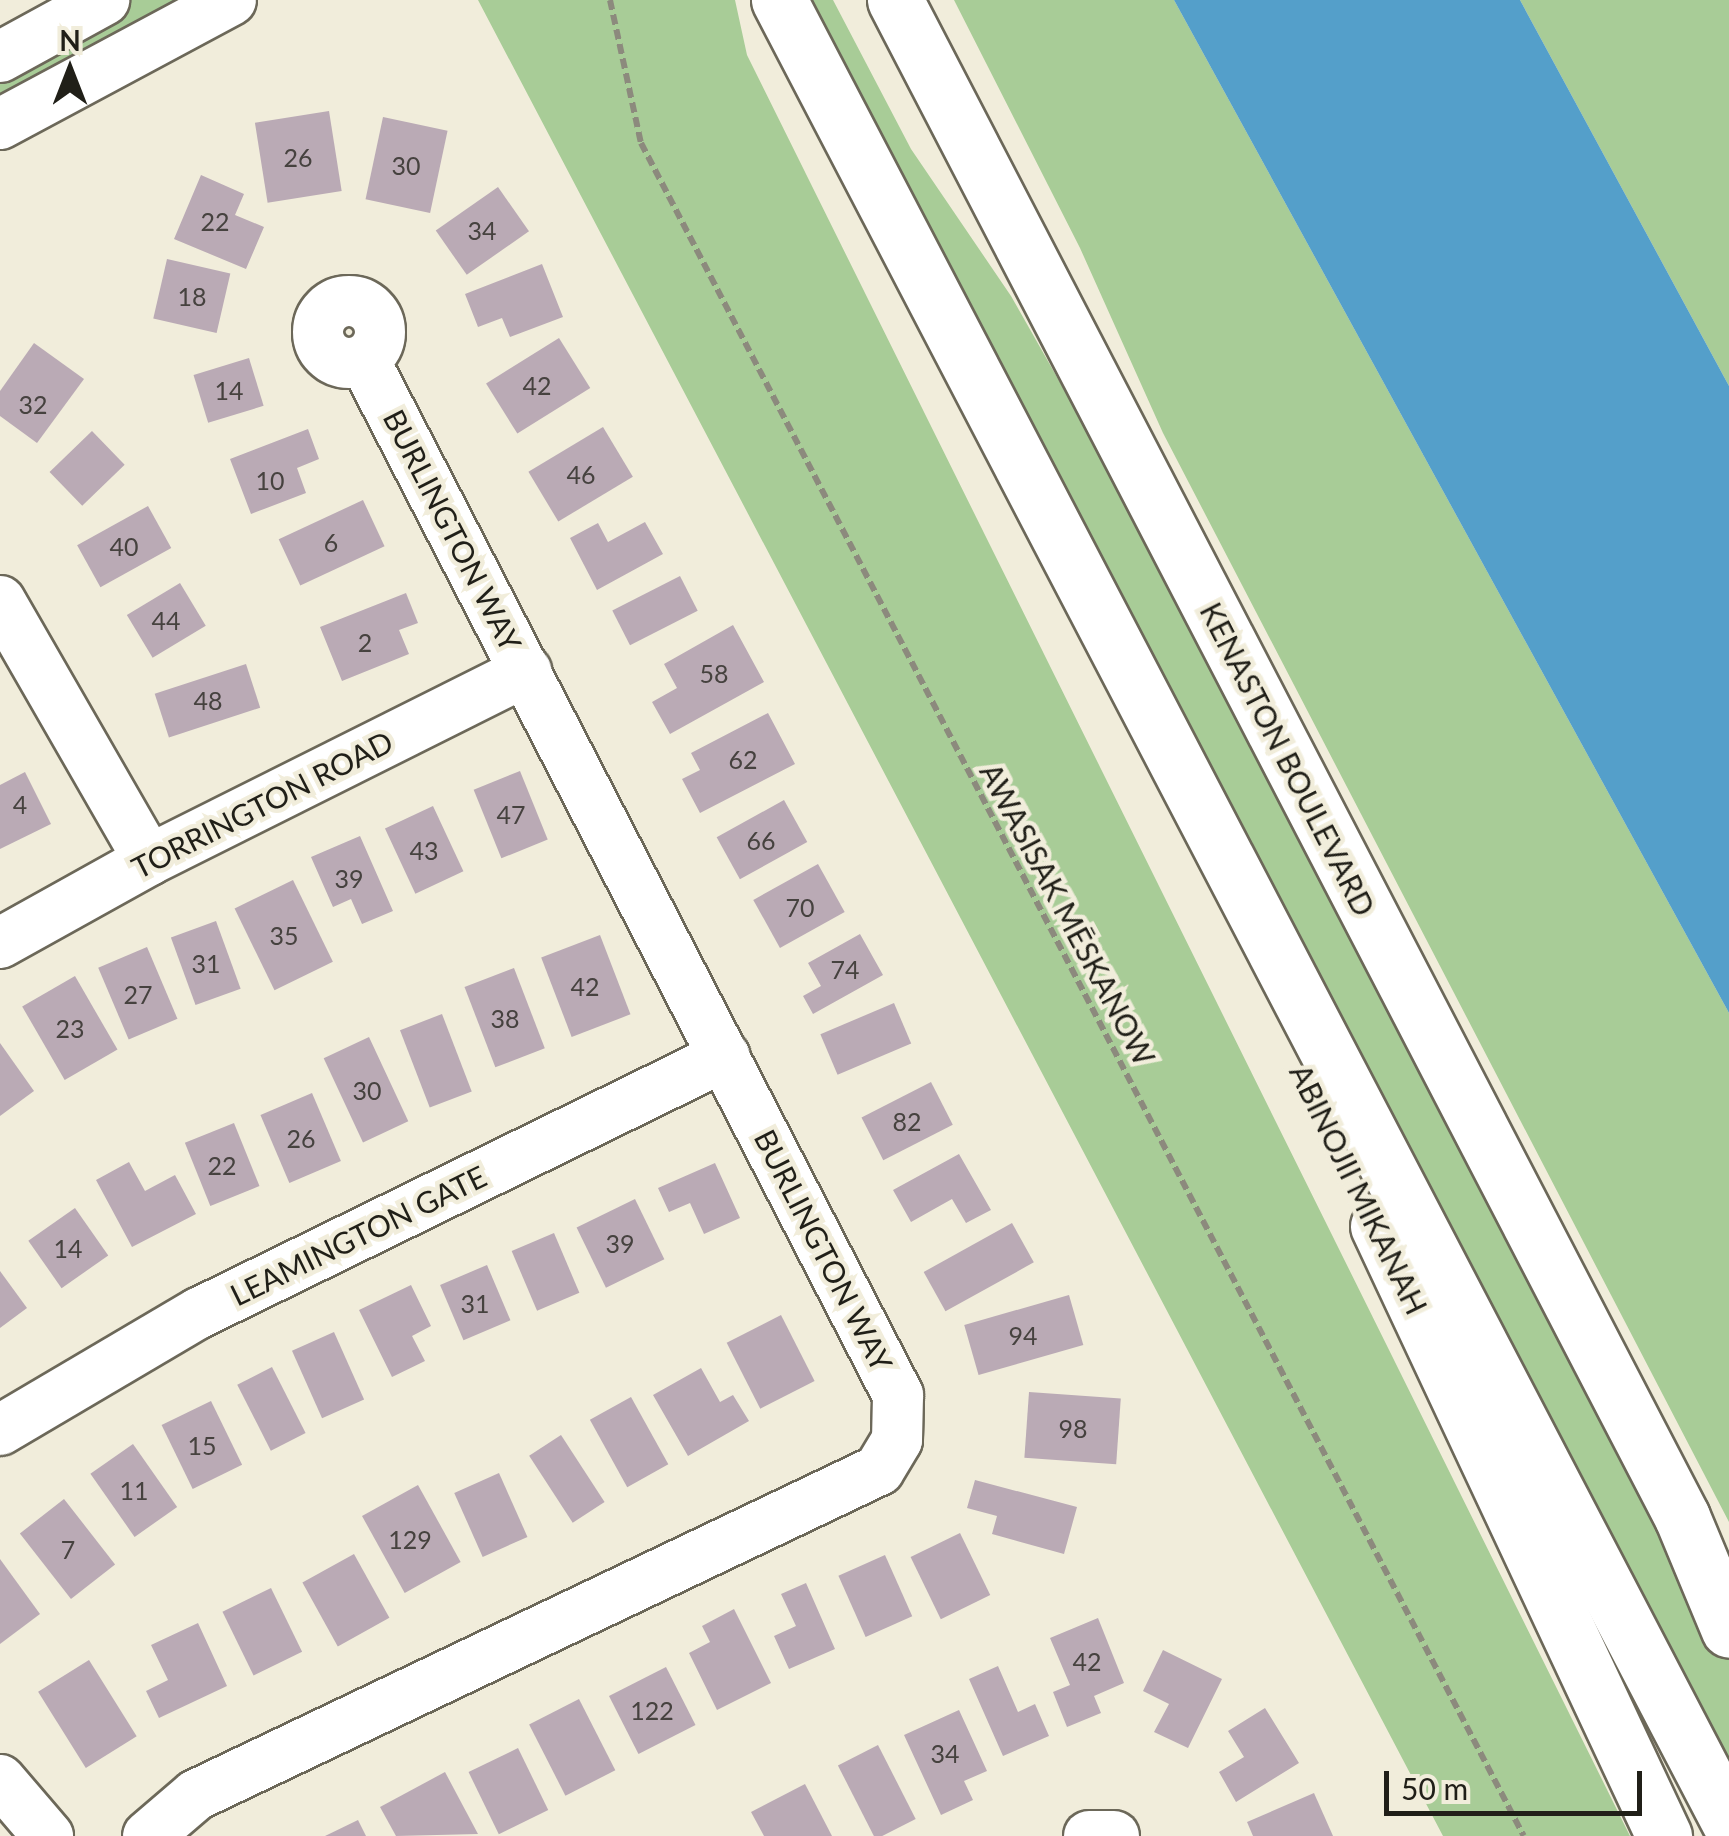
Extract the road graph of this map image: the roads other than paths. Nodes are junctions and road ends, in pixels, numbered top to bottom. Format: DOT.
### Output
graph roads {
  1 [pos="104,0"];
  2 [pos="231,0"];
  3 [pos="779,0"];
  4 [pos="895,0"];
  5 [pos="0,57"];
  6 [pos="0,124"];
  7 [pos="364,360"];
  8 [pos="1062,540"];
  9 [pos="0,601"];
  10 [pos="526,671"];
  11 [pos="149,860"];
  12 [pos="0,942"];
  13 [pos="725,1056"];
  14 [pos="0,1430"];
  15 [pos="1682,1517"];
  16 [pos="1729,1573"];
  17 [pos="1729,1630"];
  18 [pos="0,1780"];
  19 [pos="1729,1822"];
  20 [pos="48,1836"];
  21 [pos="148,1836"];
  22 [pos="1089,1836"];
  23 [pos="1114,1836"];
  24 [pos="1664,1836"];
  1 -- 5 [label="street"];
  2 -- 6 [label="street"];
  3 -- 8 [label="main road"];
  4 -- 15 [label="main road, KENASTON BOULEVARD"];
  7 -- 10 [label="street, BURLINGTON WAY"];
  8 -- 19 [label="main road"];
  8 -- 24 [label="main road, ABINOJII MIKANAH"];
  9 -- 11 [label="street"];
  10 -- 11 [label="street, TORRINGTON ROAD"];
  10 -- 13 [label="street, BURLINGTON WAY"];
  11 -- 12 [label="street, TORRINGTON ROAD"];
  13 -- 14 [label="street, LEAMINGTON GATE"];
  13 -- 21 [label="street, BURLINGTON WAY"];
  15 -- 16 [label="main road"];
  15 -- 17 [label="main road"];
  18 -- 20 [label="street"];
  22 -- 23 [label="street"];
}
